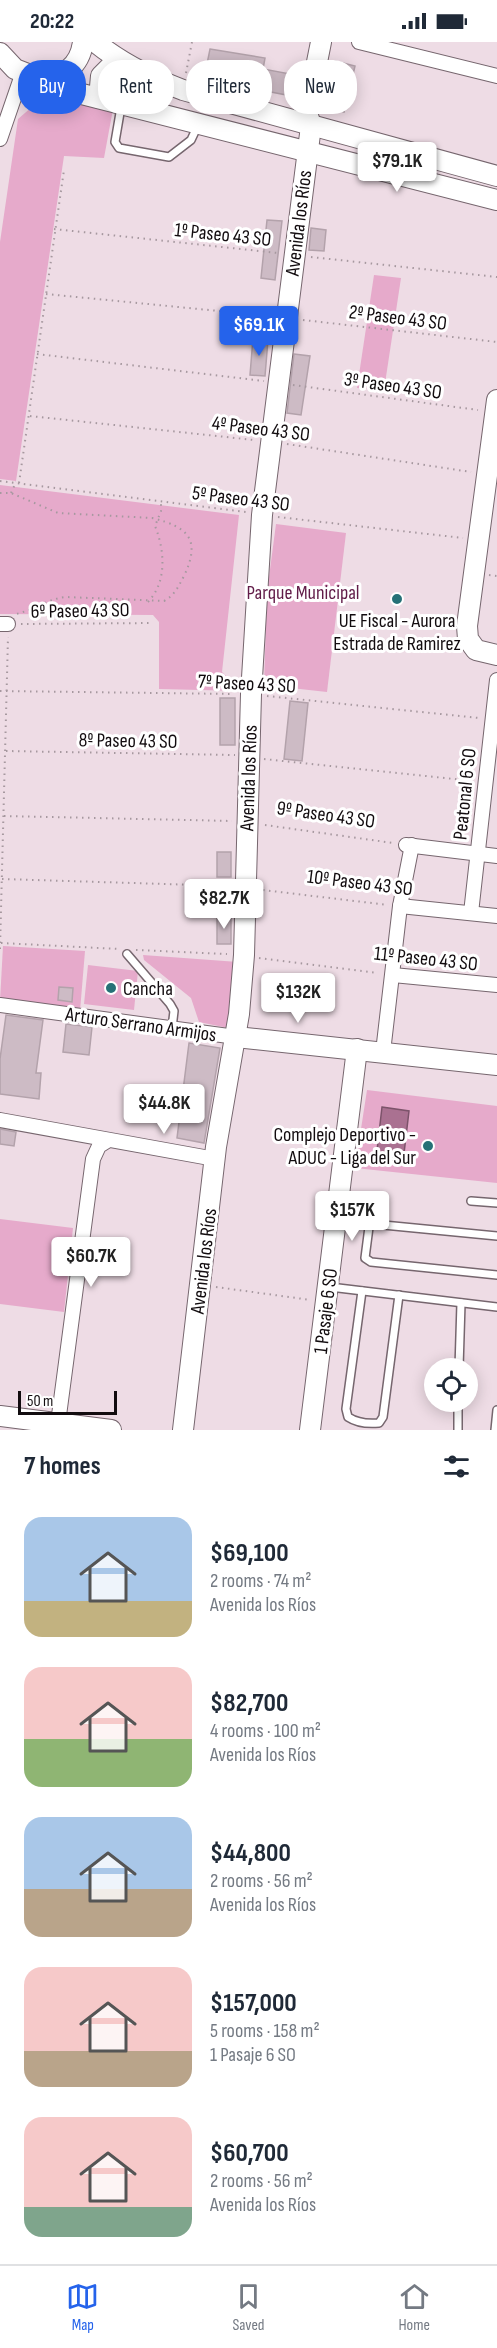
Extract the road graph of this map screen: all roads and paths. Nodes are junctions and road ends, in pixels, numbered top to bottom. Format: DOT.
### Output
graph roads {
  1 [pos="83,42"];
  2 [pos="95,42"];
  3 [pos="192,42"];
  4 [pos="321,42"];
  5 [pos="329,42"];
  6 [pos="359,42"];
  7 [pos="0,53"];
  8 [pos="117,60"];
  9 [pos="17,70"];
  10 [pos="497,76"];
  11 [pos="174,86"];
  12 [pos="183,90"];
  13 [pos="98,98"];
  14 [pos="120,114"];
  15 [pos="160,114"];
  16 [pos="199,124"];
  17 [pos="311,126"];
  18 [pos="0,139"];
  19 [pos="307,150"];
  20 [pos="64,170"];
  21 [pos="497,176"];
  22 [pos="497,200"];
  23 [pos="54,229"];
  24 [pos="294,254"];
  25 [pos="497,276"];
  26 [pos="46,294"];
  27 [pos="285,319"];
  28 [pos="497,342"];
  29 [pos="38,354"];
  30 [pos="279,382"];
  31 [pos="496,406"];
  32 [pos="30,416"];
  33 [pos="271,441"];
  34 [pos="487,475"];
  35 [pos="0,482"];
  36 [pos="17,482"];
  37 [pos="0,493"];
  38 [pos="11,493"];
  39 [pos="161,501"];
  40 [pos="262,515"];
  41 [pos="157,519"];
  42 [pos="478,540"];
  43 [pos="148,602"];
  44 [pos="6,621"];
  45 [pos="153,623"];
  46 [pos="497,655"];
  47 [pos="497,680"];
  48 [pos="0,691"];
  49 [pos="8,691"];
  50 [pos="250,694"];
  51 [pos="493,719"];
  52 [pos="6,751"];
  53 [pos="250,757"];
  54 [pos="282,761"];
  55 [pos="486,782"];
  56 [pos="4,816"];
  57 [pos="247,822"];
  58 [pos="409,845"];
  59 [pos="477,854"];
  60 [pos="497,856"];
  61 [pos="2,879"];
  62 [pos="246,888"];
  63 [pos="400,906"];
  64 [pos="471,913"];
  65 [pos="497,916"];
  66 [pos="0,949"];
  67 [pos="127,954"];
  68 [pos="244,955"];
  69 [pos="393,975"];
  70 [pos="497,985"];
  71 [pos="0,1005"];
  72 [pos="172,1028"];
  73 [pos="236,1037"];
  74 [pos="357,1049"];
  75 [pos="382,1052"];
  76 [pos="497,1065"];
  77 [pos="0,1120"];
  78 [pos="107,1141"];
  79 [pos="215,1159"];
  80 [pos="471,1201"];
  81 [pos="497,1203"];
  82 [pos="497,1236"];
  83 [pos="497,1275"];
  84 [pos="214,1286"];
  85 [pos="328,1287"];
  86 [pos="362,1291"];
  87 [pos="399,1295"];
  88 [pos="307,1299"];
  89 [pos="461,1303"];
  90 [pos="497,1307"];
  91 [pos="459,1358"];
  92 [pos="497,1410"];
  93 [pos="458,1412"];
  94 [pos="0,1416"];
  95 [pos="58,1423"];
  96 [pos="111,1430"];
  97 [pos="183,1430"];
  98 [pos="310,1430"];
  99 [pos="458,1430"];
  100 [pos="495,1430"];
  1 -- 9 [label="street"];
  2 -- 8 [label="street"];
  3 -- 12 [label="path"];
  4 -- 17 [label="street, Avenida los Ríos"];
  5 -- 17 [label="street, Avenida los Ríos"];
  6 -- 10 [label="street"];
  7 -- 9 [label="street"];
  9 -- 13 [label="street"];
  9 -- 18 [label="street"];
  11 -- 12 [label="street"];
  12 -- 17 [label="street"];
  14 -- 16 [label="lane"];
  15 -- 16 [label="street"];
  16 -- 19 [label="street"];
  17 -- 19 [label="street, Avenida los Ríos"];
  17 -- 21 [label="street"];
  19 -- 22 [label="street"];
  19 -- 24 [label="street, Avenida los Ríos"];
  20 -- 23 [label="path"];
  23 -- 24 [label="path, 1º Paseo 43 SO"];
  23 -- 26 [label="path"];
  24 -- 25 [label="path, 1º Paseo 43 SO"];
  24 -- 27 [label="street, Avenida los Ríos"];
  26 -- 27 [label="path, 2º Paseo 43 SO"];
  26 -- 29 [label="path"];
  27 -- 28 [label="path, 2º Paseo 43 SO"];
  27 -- 30 [label="street, Avenida los Ríos"];
  29 -- 30 [label="path, 3º Paseo 43 SO"];
  29 -- 32 [label="path"];
  30 -- 31 [label="path, 3º Paseo 43 SO"];
  30 -- 33 [label="street, Avenida los Ríos"];
  31 -- 34 [label="street"];
  32 -- 33 [label="path, 4º Paseo 43 SO"];
  32 -- 36 [label="path"];
  33 -- 34 [label="path, 4º Paseo 43 SO"];
  33 -- 40 [label="street, Avenida los Ríos"];
  34 -- 42 [label="street"];
  35 -- 36 [label="path, 5º Paseo 43 SO"];
  36 -- 38 [label="path"];
  36 -- 39 [label="path, 5º Paseo 43 SO"];
  37 -- 38 [label="path"];
  38 -- 41 [label="path"];
  39 -- 40 [label="path, 5º Paseo 43 SO"];
  39 -- 41 [label="path"];
  40 -- 42 [label="path, 5º Paseo 43 SO"];
  40 -- 50 [label="street, Avenida los Ríos"];
  41 -- 43 [label="path"];
  41 -- 43 [label="path"];
  42 -- 46 [label="street"];
  43 -- 44 [label="path"];
  44 -- 45 [label="path, 6º Paseo 43 SO"];
  44 -- 49 [label="path"];
  47 -- 51 [label="street, Peatonal 6 SO"];
  48 -- 49 [label="path, 7º Paseo 43 SO"];
  49 -- 50 [label="path, 7º Paseo 43 SO"];
  49 -- 52 [label="path"];
  50 -- 51 [label="path, 7º Paseo 43 SO"];
  50 -- 53 [label="street, Avenida los Ríos"];
  51 -- 55 [label="street, Peatonal 6 SO"];
  52 -- 53 [label="path, 8º Paseo 43 SO"];
  52 -- 56 [label="path"];
  53 -- 57 [label="street, Avenida los Ríos"];
  54 -- 55 [label="path"];
  55 -- 59 [label="street, Peatonal 6 SO"];
  56 -- 57 [label="path, 9º Paseo 43 SO"];
  56 -- 61 [label="path"];
  57 -- 58 [label="path, 9º Paseo 43 SO"];
  57 -- 62 [label="street, Avenida los Ríos"];
  58 -- 59 [label="street"];
  58 -- 63 [label="street"];
  59 -- 60 [label="street"];
  59 -- 64 [label="street, Peatonal 6 SO"];
  61 -- 62 [label="path, 10º Paseo 43 SO"];
  61 -- 66 [label="path"];
  62 -- 63 [label="path, 10º Paseo 43 SO"];
  62 -- 68 [label="street, Avenida los Ríos"];
  63 -- 64 [label="street, 10º Paseo 43 SO"];
  63 -- 69 [label="street"];
  64 -- 65 [label="street, 10º Paseo 43 SO"];
  67 -- 72 [label="lane"];
  68 -- 69 [label="path, 11º Paseo 43 SO"];
  68 -- 73 [label="street, Avenida los Ríos"];
  69 -- 70 [label="street, 11º Paseo 43 SO"];
  69 -- 75 [label="street"];
  71 -- 72 [label="street, Arturo Serrano Armijos"];
  72 -- 73 [label="street, Arturo Serrano Armijos"];
  73 -- 74 [label="street, Arturo Serrano Armijos"];
  73 -- 79 [label="street, Avenida los Ríos"];
  74 -- 75 [label="street, Arturo Serrano Armijos"];
  74 -- 85 [label="street, 1 Pasaje 6 SO"];
  75 -- 76 [label="street, Arturo Serrano Armijos"];
  77 -- 78 [label="street"];
  78 -- 79 [label="street"];
  78 -- 95 [label="street"];
  79 -- 97 [label="street, Avenida los Ríos"];
  80 -- 81 [label="lane"];
  82 -- 83 [label="lane"];
  84 -- 88 [label="path"];
  85 -- 86 [label="lane"];
  85 -- 98 [label="street, 1 Pasaje 6 SO"];
  86 -- 87 [label="lane"];
  86 -- 87 [label="lane"];
  87 -- 89 [label="lane"];
  89 -- 90 [label="lane"];
  89 -- 91 [label="lane"];
  92 -- 100 [label="lane"];
  93 -- 99 [label="lane"];
  94 -- 95 [label="street"];
  95 -- 96 [label="street"];
}
